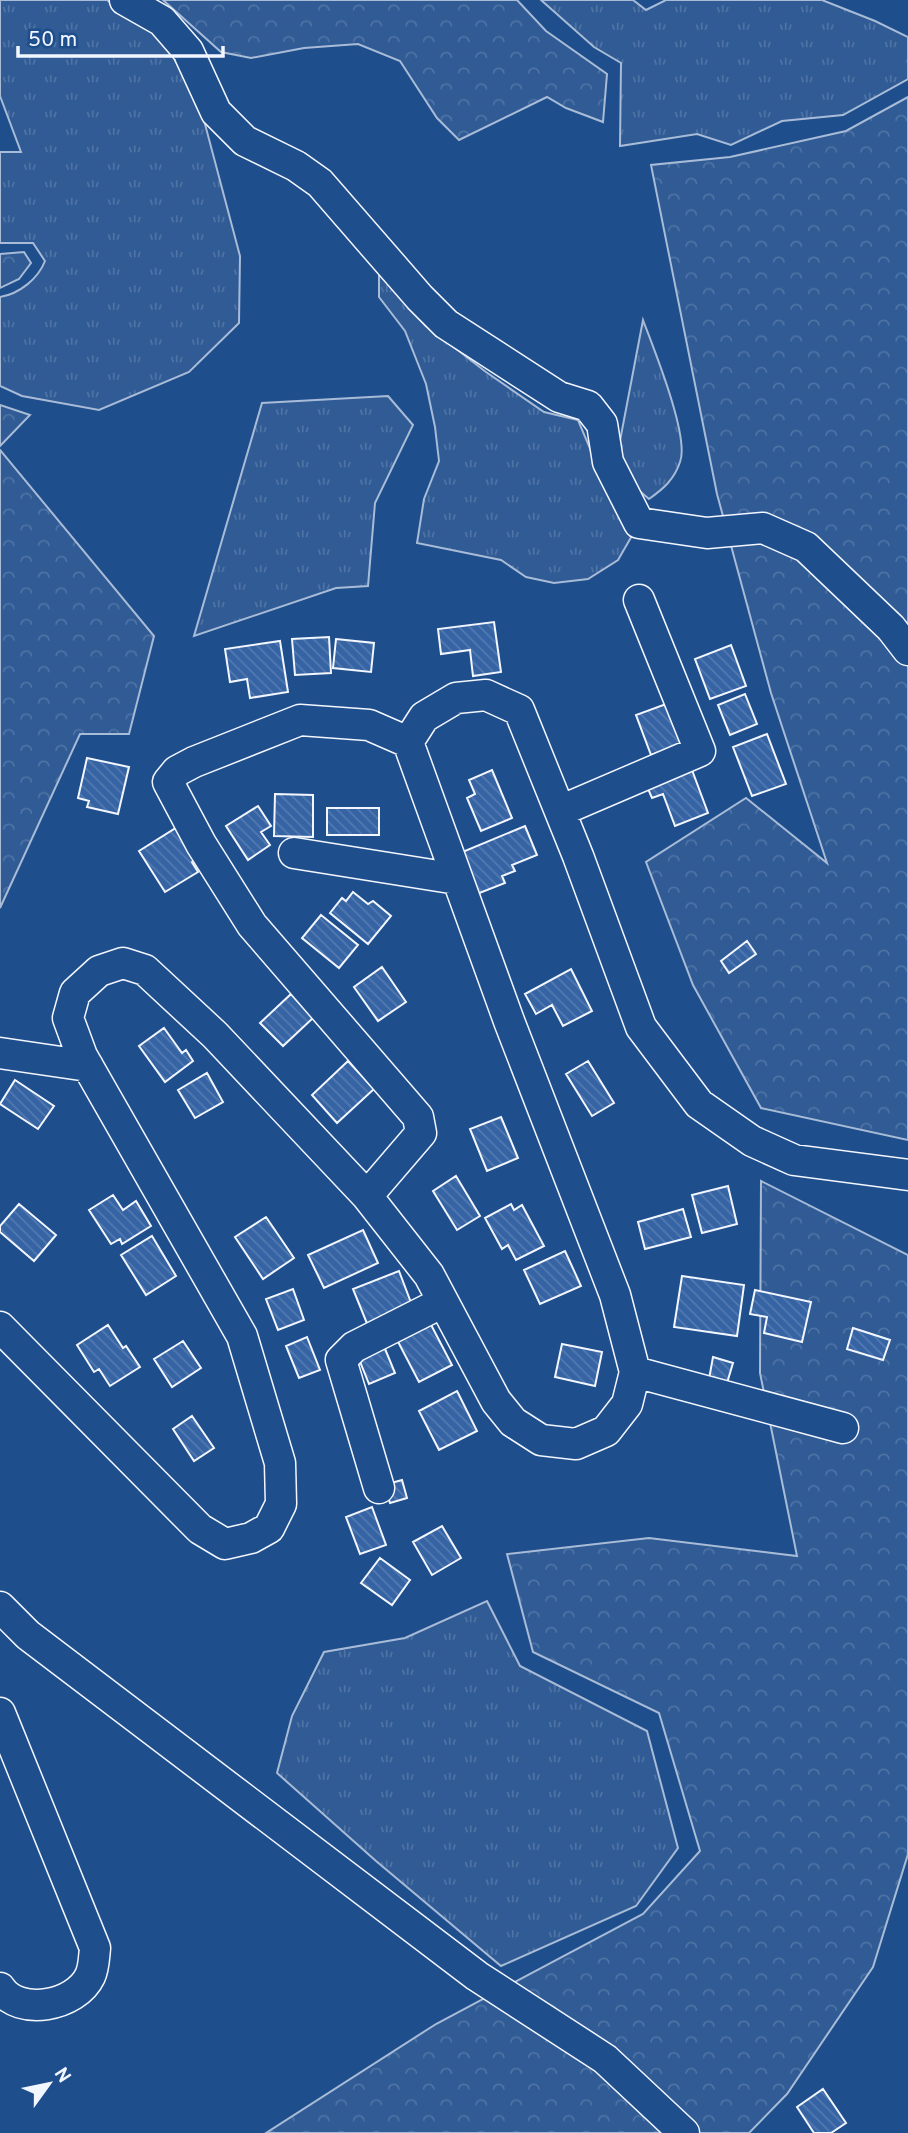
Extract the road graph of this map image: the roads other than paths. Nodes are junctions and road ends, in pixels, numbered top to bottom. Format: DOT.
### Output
graph roads {
  1 [pos="125,0"];
  2 [pos="639,600"];
  3 [pos="908,650"];
  4 [pos="408,742"];
  5 [pos="560,811"];
  6 [pos="294,853"];
  7 [pos="457,879"];
  8 [pos="0,1053"];
  9 [pos="88,1066"];
  10 [pos="908,1175"];
  11 [pos="367,1196"];
  12 [pos="443,1302"];
  13 [pos="0,1327"];
  14 [pos="635,1372"];
  15 [pos="843,1428"];
  16 [pos="379,1488"];
  17 [pos="0,1607"];
  18 [pos="0,1713"];
  19 [pos="0,1988"];
  20 [pos="684,2133"];
  1 -- 3 [label="street"];
  2 -- 5 [label="street"];
  4 -- 5 [label="street"];
  4 -- 7 [label="street"];
  4 -- 11 [label="street"];
  5 -- 10 [label="street"];
  6 -- 7 [label="street"];
  7 -- 14 [label="street"];
  8 -- 9 [label="street"];
  9 -- 11 [label="street"];
  9 -- 13 [label="street"];
  11 -- 12 [label="street"];
  12 -- 14 [label="street"];
  12 -- 16 [label="street"];
  14 -- 15 [label="street"];
  17 -- 20 [label="street"];
  18 -- 19 [label="street"];
}
